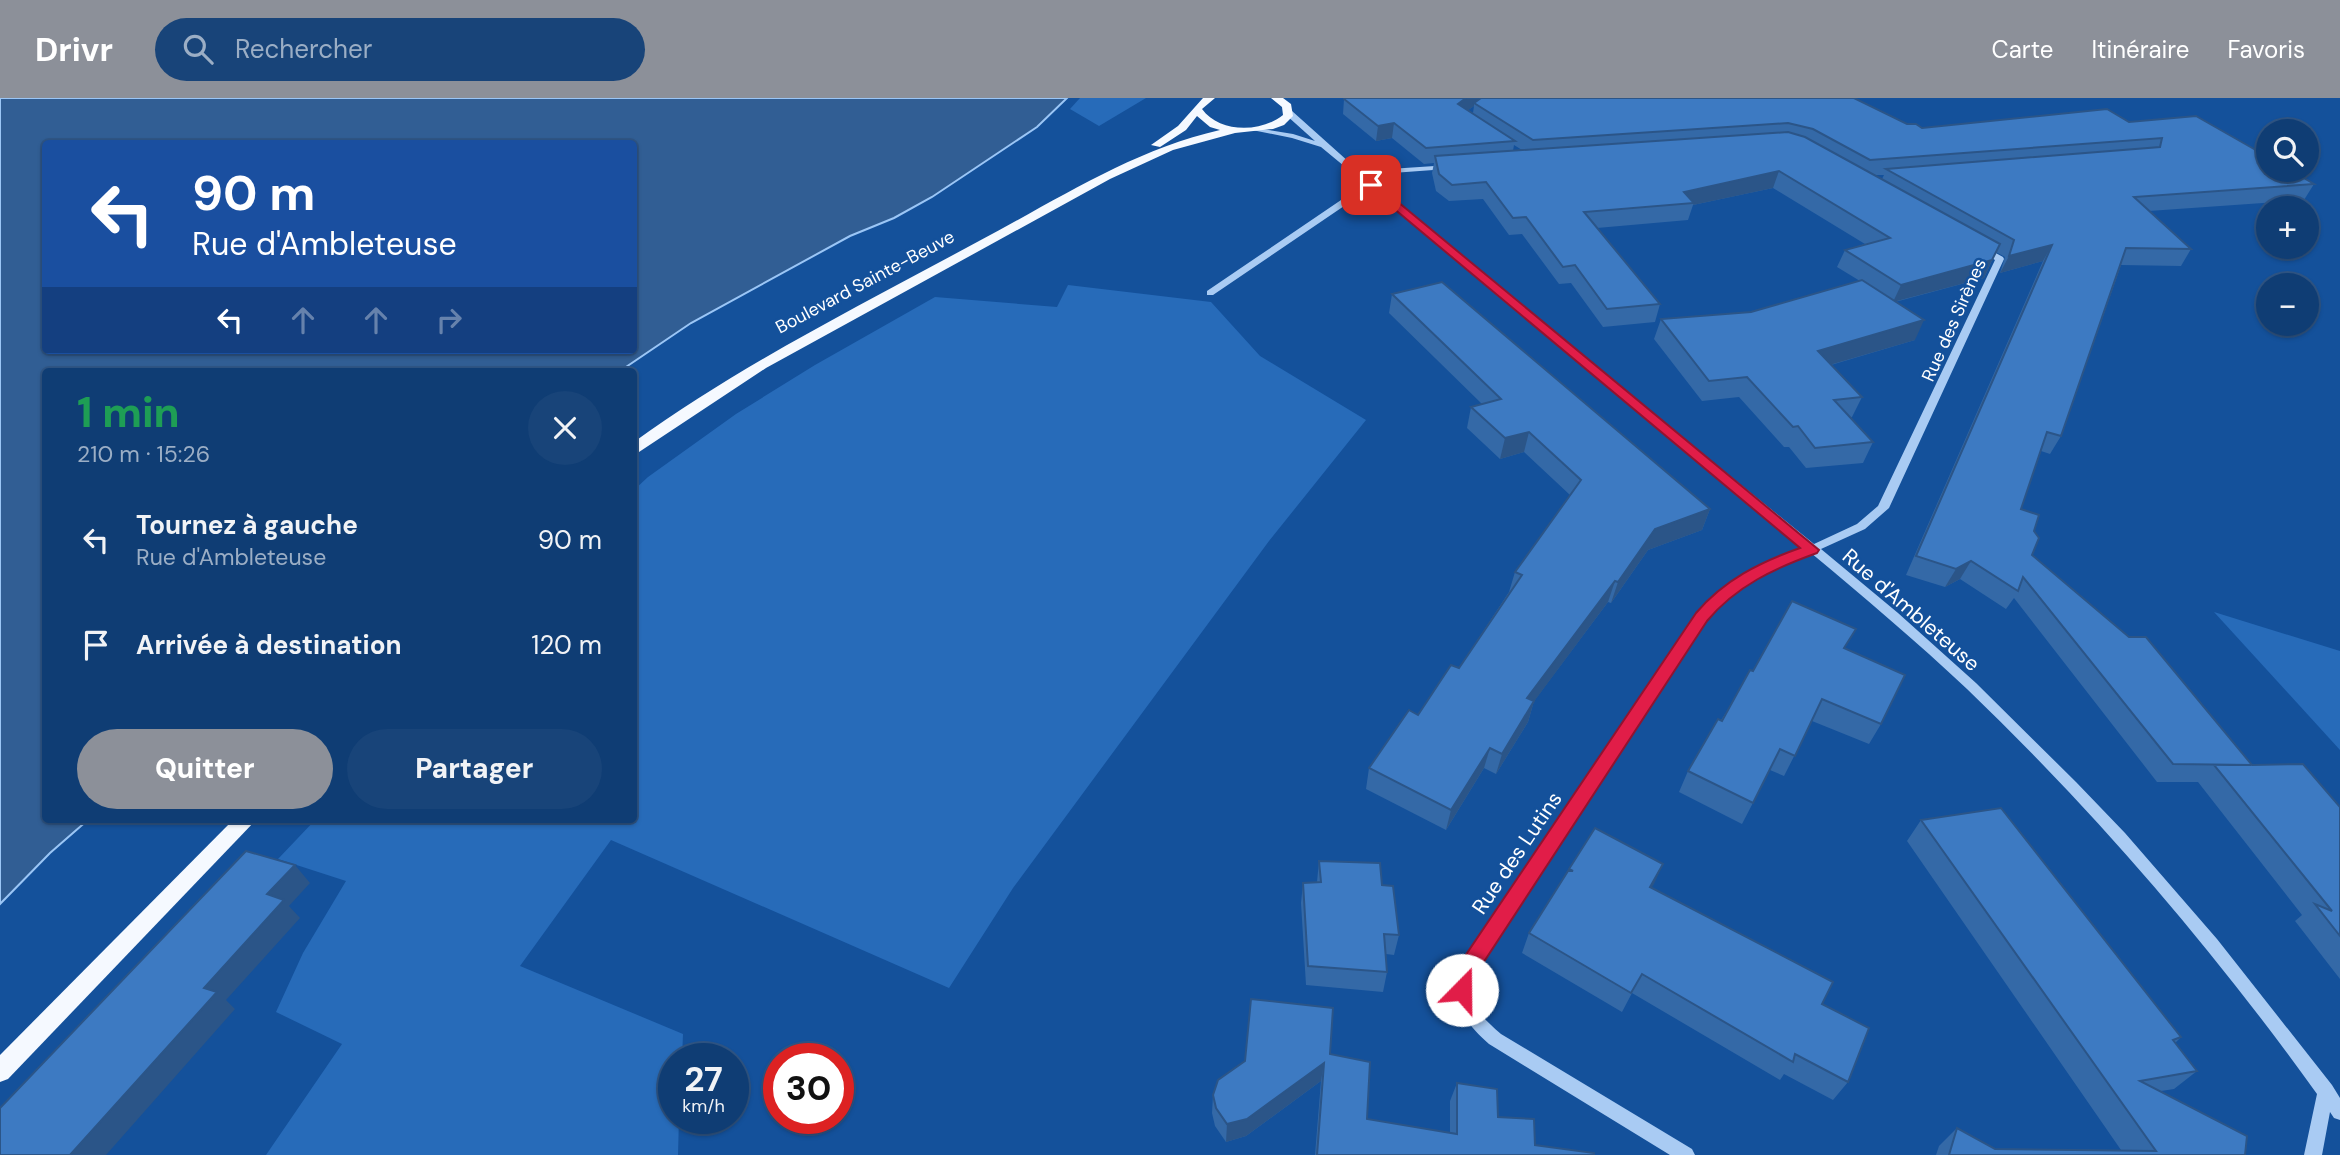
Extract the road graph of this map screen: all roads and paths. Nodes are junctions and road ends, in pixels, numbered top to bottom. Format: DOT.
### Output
graph roads {
  1 [pos="1210,98"];
  2 [pos="1280,99"];
  3 [pos="1198,110"];
  4 [pos="1289,113"];
  5 [pos="1234,130"];
  6 [pos="1256,130"];
  7 [pos="1327,148"];
  8 [pos="1463,165"];
  9 [pos="1125,168"];
  10 [pos="1358,173"];
  11 [pos="1378,191"];
  12 [pos="1965,240"];
  13 [pos="1210,293"];
  14 [pos="637,447"];
  15 [pos="1812,550"];
  16 [pos="243,823"];
  17 [pos="0,1071"];
  18 [pos="2326,1091"];
  19 [pos="2340,1112"];
  20 [pos="1686,1155"];
  21 [pos="2313,1155"];
  1 -- 3 [label="main road, Boulevard Sainte-Beuve"];
  2 -- 4 [label="main road"];
  3 -- 5 [label="main road"];
  3 -- 9 [label="main road, Boulevard Sainte-Beuve"];
  4 -- 6 [label="main road"];
  4 -- 7 [label="street, Rue d'Ambleteuse"];
  5 -- 6 [label="main road"];
  5 -- 9 [label="main road, Boulevard Sainte-Beuve"];
  6 -- 7 [label="street, Rue d'Ambleteuse"];
  7 -- 10 [label="street, Rue d'Ambleteuse"];
  8 -- 10 [label="street"];
  9 -- 14 [label="main road, Boulevard Sainte-Beuve"];
  10 -- 11 [label="street, Rue d'Ambleteuse"];
  11 -- 13 [label="street"];
  11 -- 15 [label="street, Rue d'Ambleteuse"];
  12 -- 15 [label="street, Rue des Sirènes"];
  15 -- 18 [label="street, Rue d'Ambleteuse"];
  15 -- 20 [label="street, Rue des Lutins"];
  16 -- 17 [label="main road"];
  18 -- 19 [label="street, Rue d'Ambleteuse"];
  18 -- 21 [label="street"];
}
